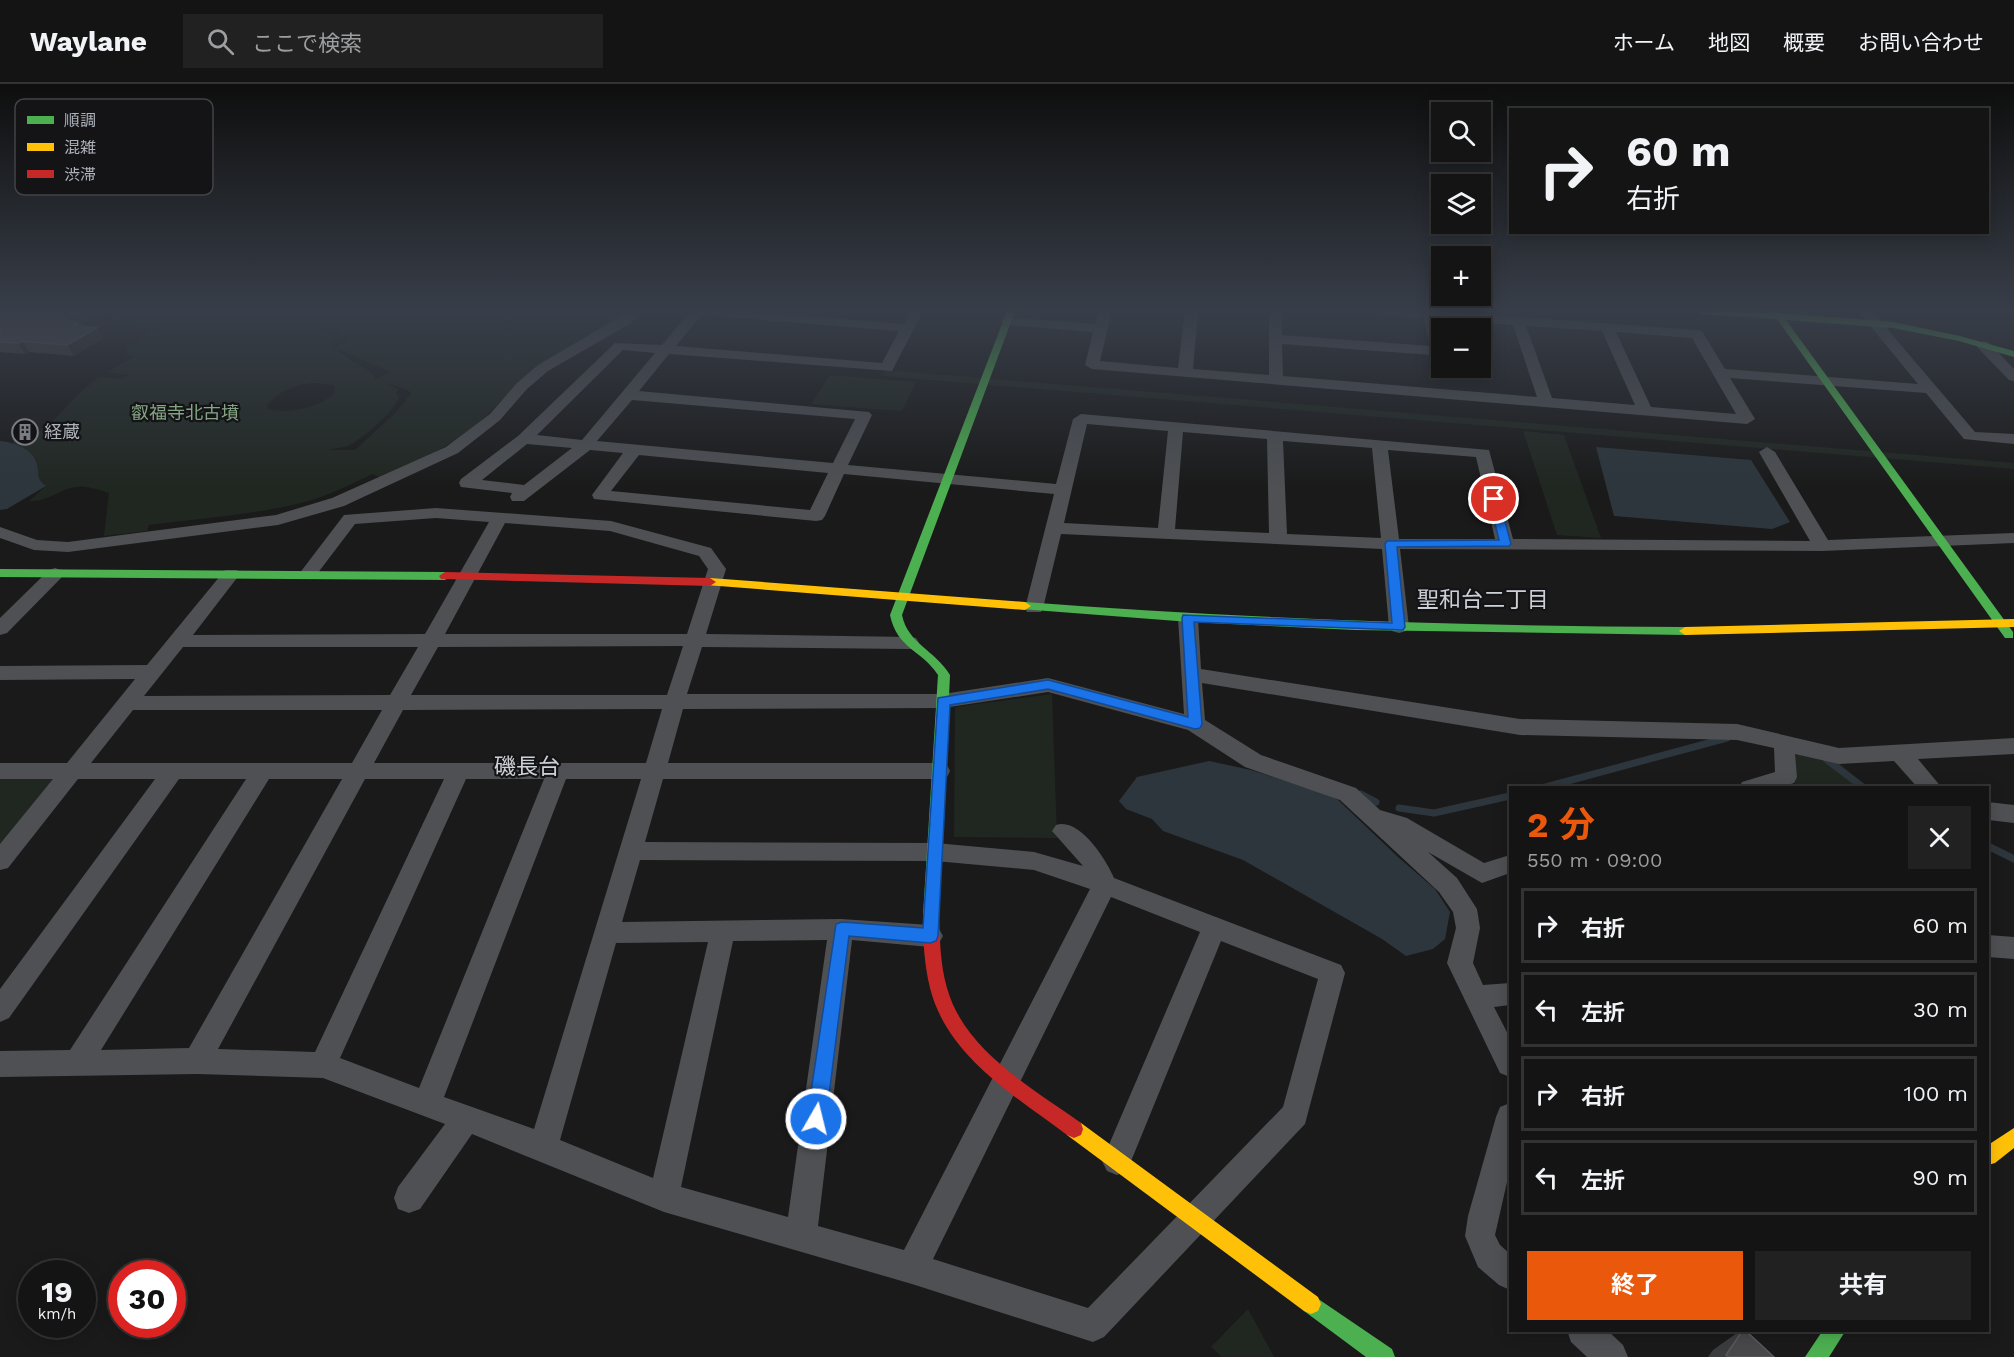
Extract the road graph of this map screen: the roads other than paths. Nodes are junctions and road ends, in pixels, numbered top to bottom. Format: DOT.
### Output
graph roads {
  1 [pos="540,370"];
  2 [pos="595,370"];
  3 [pos="648,370"];
  4 [pos="989,370"];
  5 [pos="1155,370"];
  6 [pos="1275,370"];
  7 [pos="1535,370"];
  8 [pos="1626,370"];
  9 [pos="1719,370"];
  10 [pos="1818,370"];
  11 [pos="1915,370"];
  12 [pos="1185,373"];
  13 [pos="1721,374"];
  14 [pos="1444,378"];
  15 [pos="1275,380"];
  16 [pos="1826,381"];
  17 [pos="1930,389"];
  18 [pos="1448,394"];
  19 [pos="628,395"];
  20 [pos="1546,402"];
  21 [pos="1644,410"];
  22 [pos="1176,428"];
  23 [pos="1275,436"];
  24 [pos="524,439"];
  25 [pos="2014,439"];
  26 [pos="586,445"];
  27 [pos="1380,445"];
  28 [pos="634,450"];
  29 [pos="1767,452"];
  30 [pos="838,469"];
  31 [pos="949,480"];
  32 [pos="528,490"];
  33 [pos="1062,490"];
  34 [pos="495,517"];
  35 [pos="1053,528"];
  36 [pos="0,532"];
  37 [pos="1166,533"];
  38 [pos="1278,537"];
  39 [pos="2014,538"];
  40 [pos="1939,541"];
  41 [pos="1391,544"];
  42 [pos="1505,544"];
  43 [pos="1822,546"];
  44 [pos="0,573"];
  45 [pos="55,574"];
  46 [pos="231,574"];
  47 [pos="308,574"];
  48 [pos="466,575"];
  49 [pos="712,582"];
  50 [pos="903,596"];
  51 [pos="1034,608"];
  52 [pos="1188,618"];
  53 [pos="2007,623"];
  54 [pos="1399,627"];
  55 [pos="0,629"];
  56 [pos="430,640"];
  57 [pos="694,640"];
  58 [pos="2014,640"];
  59 [pos="176,641"];
  60 [pos="909,643"];
  61 [pos="0,672"];
  62 [pos="152,672"];
  63 [pos="1190,674"];
  64 [pos="396,701"];
  65 [pos="675,701"];
  66 [pos="943,701"];
  67 [pos="127,703"];
  68 [pos="1195,724"];
  69 [pos="2014,746"];
  70 [pos="1901,754"];
  71 [pos="1787,766"];
  72 [pos="0,771"];
  73 [pos="72,771"];
  74 [pos="459,771"];
  75 [pos="558,771"];
  76 [pos="654,771"];
  77 [pos="939,771"];
  78 [pos="172,772"];
  79 [pos="262,772"];
  80 [pos="357,772"];
  81 [pos="1753,786"];
  82 [pos="1929,786"];
  83 [pos="1989,811"];
  84 [pos="2014,813"];
  85 [pos="1372,817"];
  86 [pos="1064,831"];
  87 [pos="632,851"];
  88 [pos="935,852"];
  89 [pos="0,861"];
  90 [pos="1509,864"];
  91 [pos="1104,886"];
  92 [pos="1214,927"];
  93 [pos="842,929"];
  94 [pos="723,931"];
  95 [pos="607,933"];
  96 [pos="930,936"];
  97 [pos="1989,946"];
  98 [pos="2014,948"];
  99 [pos="1509,994"];
  100 [pos="1474,997"];
  101 [pos="0,1010"];
  102 [pos="197,1061"];
  103 [pos="1509,1062"];
  104 [pos="77,1063"];
  105 [pos="0,1065"];
  106 [pos="323,1065"];
  107 [pos="1009,1079"];
  108 [pos="427,1104"];
  109 [pos="466,1119"];
  110 [pos="1509,1121"];
  111 [pos="2014,1137"];
  112 [pos="543,1147"];
  113 [pos="1989,1155"];
  114 [pos="1117,1161"];
  115 [pos="664,1197"];
  116 [pos="409,1198"];
  117 [pos="1195,1220"];
  118 [pos="801,1237"];
  119 [pos="912,1268"];
  120 [pos="1509,1273"];
  121 [pos="1585,1332"];
  122 [pos="1384,1357"];
  123 [pos="1611,1357"];
  1 -- 36 [label="street"];
  2 -- 24 [label="street"];
  3 -- 19 [label="street"];
  4 -- 31 [label="main road"];
  5 -- 12 [label="street"];
  6 -- 15 [label="street"];
  7 -- 20 [label="street"];
  8 -- 21 [label="street"];
  9 -- 13 [label="street"];
  10 -- 16 [label="main road"];
  11 -- 17 [label="street"];
  12 -- 15 [label="street"];
  13 -- 16 [label="street"];
  13 -- 21 [label="street"];
  14 -- 18 [label="street"];
  15 -- 18 [label="street"];
  16 -- 17 [label="street"];
  16 -- 40 [label="main road"];
  17 -- 25 [label="street"];
  18 -- 20 [label="street"];
  19 -- 26 [label="street"];
  19 -- 30 [label="street"];
  20 -- 21 [label="street"];
  22 -- 23 [label="street"];
  22 -- 33 [label="street"];
  22 -- 37 [label="street"];
  23 -- 27 [label="street"];
  23 -- 38 [label="street"];
  24 -- 26 [label="street"];
  24 -- 32 [label="street"];
  26 -- 28 [label="street"];
  26 -- 32 [label="street"];
  27 -- 41 [label="street"];
  27 -- 42 [label="street"];
  28 -- 30 [label="street"];
  28 -- 30 [label="street"];
  29 -- 43 [label="street"];
  30 -- 31 [label="street"];
  31 -- 33 [label="street"];
  31 -- 50 [label="main road"];
  32 -- 34 [label="street"];
  33 -- 35 [label="street"];
  34 -- 47 [label="street"];
  34 -- 48 [label="street"];
  34 -- 49 [label="street"];
  35 -- 37 [label="street"];
  35 -- 51 [label="street"];
  37 -- 38 [label="street"];
  38 -- 41 [label="street"];
  39 -- 40 [label="street"];
  40 -- 43 [label="street"];
  40 -- 53 [label="main road"];
  41 -- 42 [label="street"];
  41 -- 54 [label="street"];
  42 -- 43 [label="street"];
  44 -- 45 [label="main road"];
  45 -- 46 [label="main road"];
  45 -- 55 [label="street"];
  46 -- 47 [label="main road"];
  46 -- 59 [label="street"];
  47 -- 48 [label="main road"];
  48 -- 49 [label="main road"];
  48 -- 56 [label="street"];
  49 -- 50 [label="main road"];
  49 -- 57 [label="street"];
  50 -- 51 [label="main road"];
  50 -- 60 [label="main road"];
  51 -- 52 [label="main road"];
  52 -- 54 [label="main road"];
  52 -- 63 [label="street"];
  53 -- 54 [label="main road"];
  53 -- 58 [label="main road"];
  56 -- 57 [label="street"];
  56 -- 59 [label="street"];
  56 -- 64 [label="street"];
  57 -- 60 [label="street"];
  57 -- 65 [label="street"];
  59 -- 62 [label="street"];
  60 -- 66 [label="main road"];
  61 -- 62 [label="street"];
  62 -- 67 [label="street"];
  63 -- 68 [label="street"];
  63 -- 71 [label="street"];
  64 -- 65 [label="street"];
  64 -- 67 [label="street"];
  64 -- 80 [label="street"];
  65 -- 66 [label="street"];
  65 -- 76 [label="street"];
  66 -- 68 [label="street"];
  66 -- 77 [label="main road"];
  67 -- 73 [label="street"];
  68 -- 85 [label="street"];
  69 -- 70 [label="street"];
  70 -- 71 [label="street"];
  70 -- 82 [label="street"];
  71 -- 81 [label="street"];
  72 -- 73 [label="street"];
  73 -- 78 [label="street"];
  73 -- 89 [label="street"];
  74 -- 75 [label="street"];
  74 -- 80 [label="street"];
  74 -- 106 [label="street"];
  75 -- 76 [label="street"];
  75 -- 108 [label="street"];
  76 -- 77 [label="street"];
  76 -- 87 [label="street"];
  77 -- 88 [label="main road"];
  78 -- 79 [label="street"];
  78 -- 101 [label="street"];
  79 -- 80 [label="street"];
  79 -- 104 [label="street"];
  80 -- 102 [label="street"];
  83 -- 84 [label="street"];
  85 -- 90 [label="street"];
  85 -- 100 [label="street"];
  86 -- 91 [label="street"];
  87 -- 88 [label="street"];
  87 -- 95 [label="street"];
  88 -- 91 [label="street"];
  88 -- 96 [label="main road"];
  91 -- 92 [label="street"];
  91 -- 107 [label="street"];
  92 -- 114 [label="street"];
  92 -- 117 [label="street"];
  93 -- 94 [label="street"];
  93 -- 96 [label="street"];
  93 -- 118 [label="street"];
  94 -- 95 [label="street"];
  94 -- 115 [label="street"];
  95 -- 112 [label="street"];
  96 -- 107 [label="main road"];
  97 -- 98 [label="street"];
  99 -- 100 [label="street"];
  100 -- 103 [label="street"];
  102 -- 104 [label="street"];
  102 -- 106 [label="street"];
  104 -- 105 [label="street"];
  106 -- 108 [label="street"];
  107 -- 114 [label="main road"];
  107 -- 119 [label="street"];
  108 -- 109 [label="street"];
  109 -- 112 [label="street"];
  109 -- 116 [label="street"];
  110 -- 120 [label="street"];
  111 -- 113 [label="main road"];
  112 -- 115 [label="street"];
  114 -- 117 [label="main road"];
  115 -- 118 [label="street"];
  117 -- 119 [label="street"];
  117 -- 122 [label="main road"];
  118 -- 119 [label="street"];
  121 -- 123 [label="street"];
}
